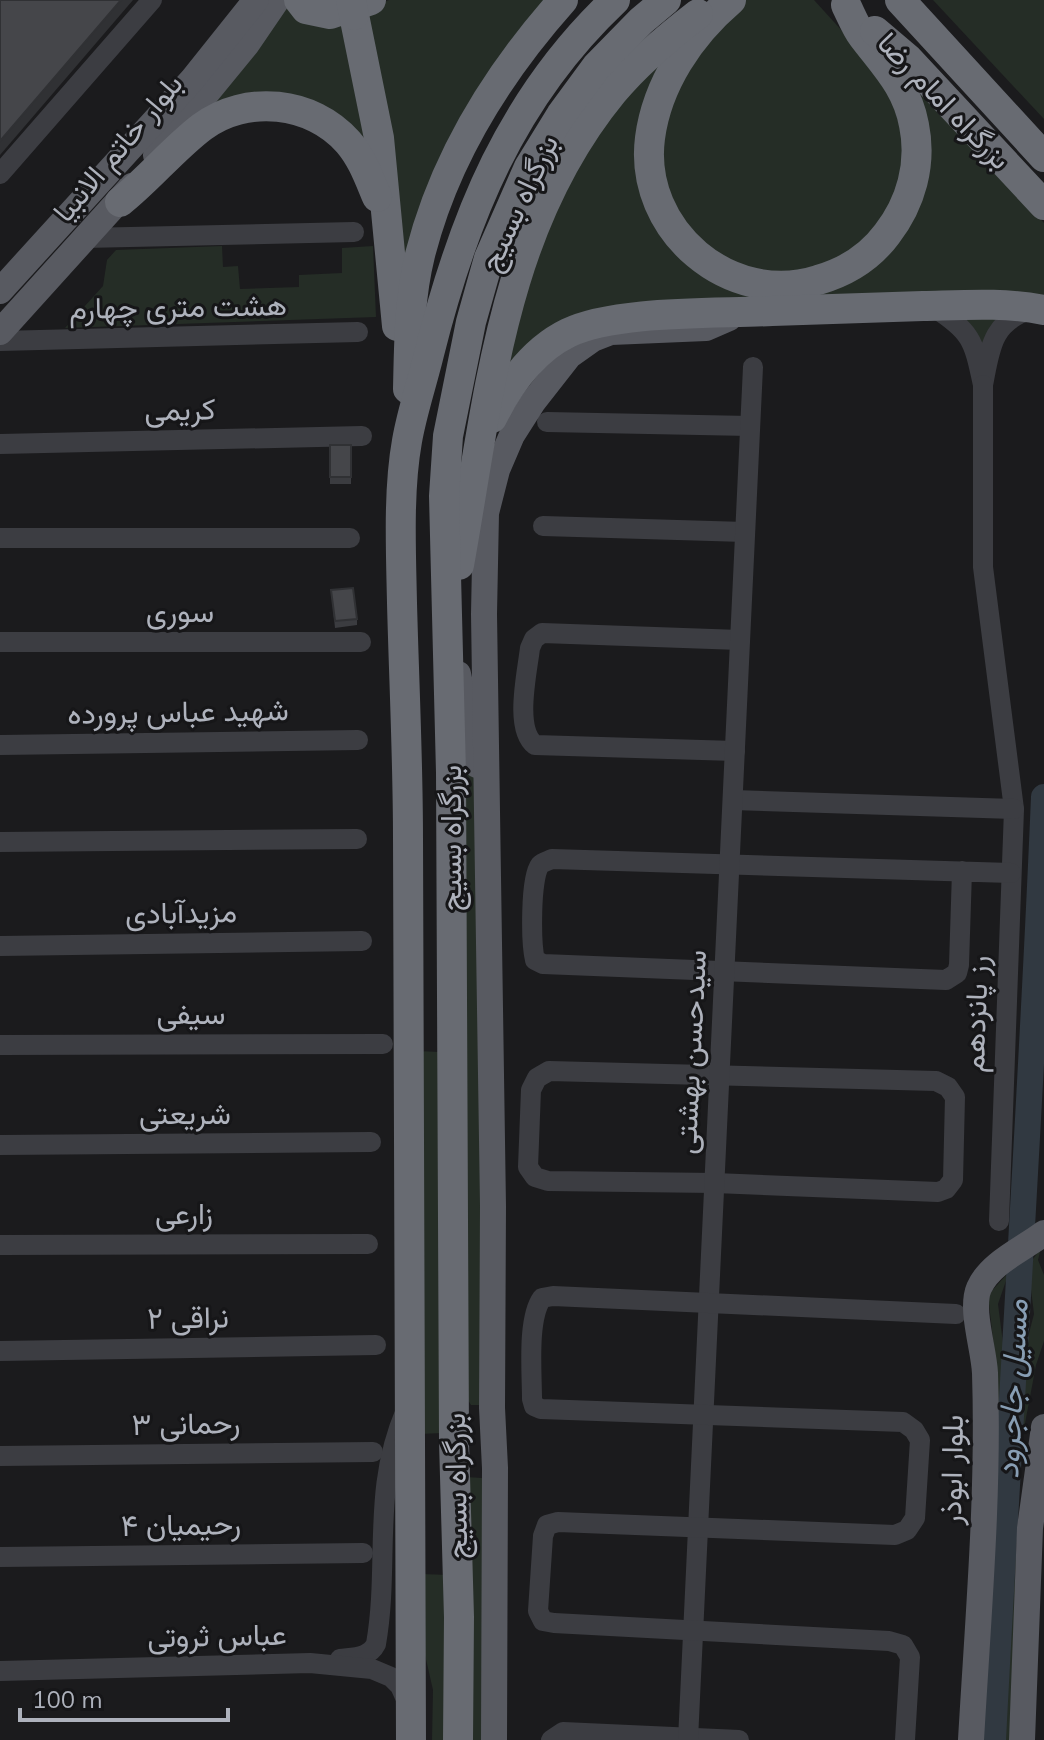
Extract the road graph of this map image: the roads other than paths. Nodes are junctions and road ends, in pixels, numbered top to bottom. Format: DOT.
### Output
graph roads {
  1 [pos="152,0"];
  2 [pos="256,0"];
  3 [pos="277,0"];
  4 [pos="299,0"];
  5 [pos="563,0"];
  6 [pos="615,0"];
  7 [pos="666,0"];
  8 [pos="715,0"];
  9 [pos="731,0"];
  10 [pos="900,0"];
  11 [pos="916,0"];
  12 [pos="844,2"];
  13 [pos="359,5"];
  14 [pos="1044,129"];
  15 [pos="1044,157"];
  16 [pos="0,174"];
  17 [pos="120,202"];
  18 [pos="1044,205"];
  19 [pos="385,215"];
  20 [pos="354,232"];
  21 [pos="84,238"];
  22 [pos="0,291"];
  23 [pos="932,306"];
  24 [pos="1040,309"];
  25 [pos="744,312"];
  26 [pos="0,332"];
  27 [pos="358,332"];
  28 [pos="0,341"];
  29 [pos="753,367"];
  30 [pos="408,379"];
  31 [pos="983,385"];
  32 [pos="547,422"];
  33 [pos="750,426"];
  34 [pos="362,436"];
  35 [pos="481,441"];
  36 [pos="0,444"];
  37 [pos="406,451"];
  38 [pos="543,526"];
  39 [pos="745,532"];
  40 [pos="0,538"];
  41 [pos="350,538"];
  42 [pos="448,622"];
  43 [pos="740,640"];
  44 [pos="0,642"];
  45 [pos="361,642"];
  46 [pos="358,740"];
  47 [pos="0,745"];
  48 [pos="735,751"];
  49 [pos="488,799"];
  50 [pos="733,800"];
  51 [pos="1014,809"];
  52 [pos="357,839"];
  53 [pos="0,842"];
  54 [pos="730,863"];
  55 [pos="962,871"];
  56 [pos="1011,873"];
  57 [pos="362,941"];
  58 [pos="0,946"];
  59 [pos="725,970"];
  60 [pos="383,1044"];
  61 [pos="0,1045"];
  62 [pos="720,1074"];
  63 [pos="371,1142"];
  64 [pos="0,1145"];
  65 [pos="715,1183"];
  66 [pos="999,1221"];
  67 [pos="1041,1235"];
  68 [pos="368,1244"];
  69 [pos="0,1245"];
  70 [pos="710,1303"];
  71 [pos="956,1314"];
  72 [pos="376,1345"];
  73 [pos="0,1351"];
  74 [pos="410,1399"];
  75 [pos="704,1414"];
  76 [pos="1044,1427"];
  77 [pos="373,1452"];
  78 [pos="0,1456"];
  79 [pos="699,1526"];
  80 [pos="1037,1542"];
  81 [pos="363,1553"];
  82 [pos="0,1557"];
  83 [pos="694,1629"];
  84 [pos="310,1663"];
  85 [pos="0,1671"];
  86 [pos="411,1726"];
  87 [pos="688,1738"];
  88 [pos="458,1740"];
  89 [pos="494,1740"];
  90 [pos="551,1740"];
  91 [pos="739,1740"];
  92 [pos="905,1740"];
  93 [pos="971,1740"];
  94 [pos="1022,1740"];
  1 -- 16 [label="street"];
  2 -- 22 [label="main road, بلوار خاتم الانبیا"];
  3 -- 17 [label="main road, بلوار خاتم الانبیا"];
  4 -- 13 [label="highway"];
  5 -- 30 [label="highway"];
  6 -- 37 [label="highway, بزرگراه بسیج"];
  7 -- 42 [label="highway, بزرگراه بسیج"];
  8 -- 35 [label="highway"];
  9 -- 12 [label="highway"];
  10 -- 15 [label="highway, بزرگراه امام رضا"];
  11 -- 14 [label="highway"];
  12 -- 18 [label="highway, بزرگراه امام رضا"];
  13 -- 19 [label="highway"];
  17 -- 19 [label="highway"];
  17 -- 21 [label="main road, بلوار خاتم الانبیا"];
  19 -- 30 [label="highway"];
  20 -- 21 [label="street"];
  21 -- 26 [label="main road, بلوار خاتم الانبیا"];
  23 -- 24 [label="highway"];
  23 -- 25 [label="highway"];
  23 -- 31 [label="street"];
  24 -- 31 [label="street"];
  25 -- 35 [label="highway"];
  25 -- 49 [label="main road"];
  27 -- 28 [label="street, هشت متری چهارم"];
  29 -- 33 [label="street, سیدحسن بهشتی"];
  30 -- 37 [label="highway"];
  31 -- 51 [label="street, رز پانزدهم"];
  32 -- 33 [label="street"];
  33 -- 39 [label="street, سیدحسن بهشتی"];
  34 -- 36 [label="street, کریمی"];
  35 -- 42 [label="highway"];
  37 -- 74 [label="highway, بزرگراه بسیج"];
  38 -- 39 [label="street"];
  39 -- 43 [label="street, سیدحسن بهشتی"];
  40 -- 41 [label="street"];
  42 -- 49 [label="main road"];
  42 -- 88 [label="highway, بزرگراه بسیج"];
  43 -- 48 [label="street, سیدحسن بهشتی"];
  43 -- 48 [label="street"];
  44 -- 45 [label="street, سوری"];
  46 -- 47 [label="street, شهید عباس پرورده"];
  48 -- 50 [label="street, سیدحسن بهشتی"];
  49 -- 89 [label="main road"];
  50 -- 51 [label="street"];
  50 -- 54 [label="street, سیدحسن بهشتی"];
  51 -- 56 [label="street, رز پانزدهم"];
  52 -- 53 [label="street"];
  54 -- 55 [label="street"];
  54 -- 59 [label="street, سیدحسن بهشتی"];
  54 -- 59 [label="street"];
  55 -- 56 [label="street"];
  55 -- 59 [label="street"];
  56 -- 66 [label="street, رز پانزدهم"];
  57 -- 58 [label="street, مزیدآبادی"];
  59 -- 62 [label="street, سیدحسن بهشتی"];
  60 -- 61 [label="street, سیفی"];
  62 -- 65 [label="street, سیدحسن بهشتی"];
  62 -- 65 [label="street"];
  62 -- 65 [label="street"];
  63 -- 64 [label="street, شریعتی"];
  65 -- 70 [label="street, سیدحسن بهشتی"];
  67 -- 93 [label="main road, بلوار ابوذر"];
  68 -- 69 [label="street, زارعی"];
  70 -- 71 [label="street"];
  70 -- 75 [label="street, سیدحسن بهشتی"];
  70 -- 75 [label="street"];
  72 -- 73 [label="street, نراقی ۲"];
  74 -- 84 [label="street"];
  74 -- 86 [label="highway, بزرگراه بسیج"];
  75 -- 79 [label="street, سیدحسن بهشتی"];
  75 -- 79 [label="street"];
  76 -- 80 [label="main road"];
  77 -- 78 [label="street, رحمانی ۳"];
  79 -- 83 [label="street, سیدحسن بهشتی"];
  79 -- 83 [label="street"];
  80 -- 94 [label="main road"];
  81 -- 82 [label="street, رحیمیان ۴"];
  83 -- 87 [label="street, سیدحسن بهشتی"];
  83 -- 92 [label="street"];
  84 -- 85 [label="street, عباس ثروتی"];
  84 -- 86 [label="street, عباس ثروتی"];
  87 -- 90 [label="street"];
  87 -- 91 [label="street"];
}
